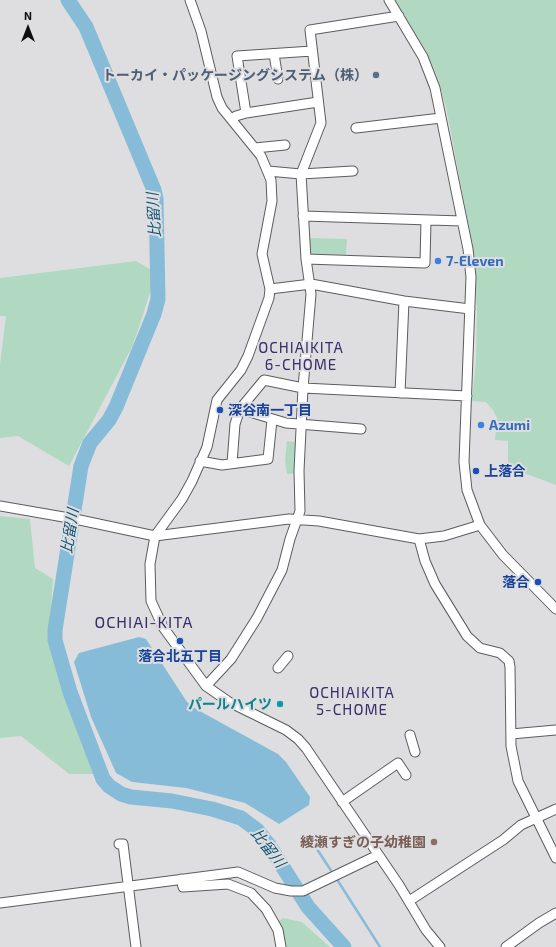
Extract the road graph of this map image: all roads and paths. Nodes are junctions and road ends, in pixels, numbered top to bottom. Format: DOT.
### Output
graph roads {
  1 [pos="190,0"];
  2 [pos="389,0"];
  3 [pos="399,16"];
  4 [pos="312,51"];
  5 [pos="274,54"];
  6 [pos="278,79"];
  7 [pos="318,102"];
  8 [pos="246,113"];
  9 [pos="441,118"];
  10 [pos="232,120"];
  11 [pos="356,128"];
  12 [pos="285,145"];
  13 [pos="255,148"];
  14 [pos="268,171"];
  15 [pos="353,171"];
  16 [pos="300,174"];
  17 [pos="303,216"];
  18 [pos="426,220"];
  19 [pos="462,221"];
  20 [pos="306,259"];
  21 [pos="311,284"];
  22 [pos="270,289"];
  23 [pos="404,302"];
  24 [pos="470,309"];
  25 [pos="303,388"];
  26 [pos="400,393"];
  27 [pos="467,396"];
  28 [pos="240,410"];
  29 [pos="272,420"];
  30 [pos="302,426"];
  31 [pos="361,429"];
  32 [pos="200,461"];
  33 [pos="232,463"];
  34 [pos="0,506"];
  35 [pos="298,519"];
  36 [pos="480,525"];
  37 [pos="155,536"];
  38 [pos="419,539"];
  39 [pos="556,609"];
  40 [pos="288,656"];
  41 [pos="278,668"];
  42 [pos="206,686"];
  43 [pos="556,730"];
  44 [pos="511,734"];
  45 [pos="410,735"];
  46 [pos="416,752"];
  47 [pos="406,775"];
  48 [pos="342,802"];
  49 [pos="556,809"];
  50 [pos="537,817"];
  51 [pos="119,844"];
  52 [pos="378,855"];
  53 [pos="556,858"];
  54 [pos="181,879"];
  55 [pos="128,886"];
  56 [pos="409,901"];
  57 [pos="0,903"];
  58 [pos="556,913"];
  59 [pos="136,947"];
  60 [pos="281,947"];
  61 [pos="440,947"];
  62 [pos="506,947"];
  1 -- 10 [label="street"];
  2 -- 3 [label="street"];
  3 -- 4 [label="street"];
  3 -- 9 [label="street"];
  4 -- 5 [label="street"];
  4 -- 7 [label="street"];
  5 -- 6 [label="street"];
  5 -- 8 [label="street"];
  7 -- 8 [label="street"];
  7 -- 16 [label="street"];
  8 -- 10 [label="street"];
  9 -- 11 [label="street"];
  9 -- 19 [label="street"];
  10 -- 13 [label="street"];
  12 -- 13 [label="street"];
  13 -- 14 [label="street"];
  14 -- 16 [label="street"];
  14 -- 22 [label="street"];
  15 -- 16 [label="street"];
  16 -- 17 [label="street"];
  17 -- 18 [label="street"];
  17 -- 20 [label="street"];
  18 -- 19 [label="street"];
  18 -- 20 [label="street"];
  19 -- 24 [label="street"];
  20 -- 21 [label="street"];
  21 -- 22 [label="street"];
  21 -- 23 [label="street"];
  21 -- 25 [label="street"];
  22 -- 32 [label="street"];
  23 -- 24 [label="street"];
  23 -- 26 [label="street"];
  24 -- 27 [label="street"];
  25 -- 26 [label="street"];
  25 -- 28 [label="street"];
  25 -- 30 [label="street"];
  26 -- 27 [label="street"];
  27 -- 36 [label="street"];
  28 -- 29 [label="street"];
  28 -- 33 [label="street"];
  29 -- 30 [label="street"];
  29 -- 33 [label="street"];
  30 -- 31 [label="street"];
  30 -- 35 [label="street"];
  32 -- 33 [label="street"];
  32 -- 37 [label="street"];
  34 -- 37 [label="street"];
  35 -- 37 [label="street"];
  35 -- 38 [label="street"];
  35 -- 42 [label="street"];
  36 -- 38 [label="street"];
  36 -- 39 [label="street"];
  37 -- 42 [label="street"];
  38 -- 44 [label="street"];
  40 -- 41 [label="street"];
  42 -- 48 [label="street"];
  43 -- 44 [label="street"];
  44 -- 50 [label="street"];
  45 -- 46 [label="street"];
  47 -- 48 [label="street"];
  48 -- 52 [label="street"];
  49 -- 50 [label="street"];
  50 -- 53 [label="street"];
  50 -- 56 [label="street"];
  51 -- 55 [label="street"];
  52 -- 54 [label="street"];
  52 -- 56 [label="street"];
  54 -- 55 [label="street"];
  54 -- 60 [label="street"];
  55 -- 57 [label="street"];
  55 -- 59 [label="street"];
  56 -- 61 [label="street"];
  58 -- 62 [label="street"];
}
